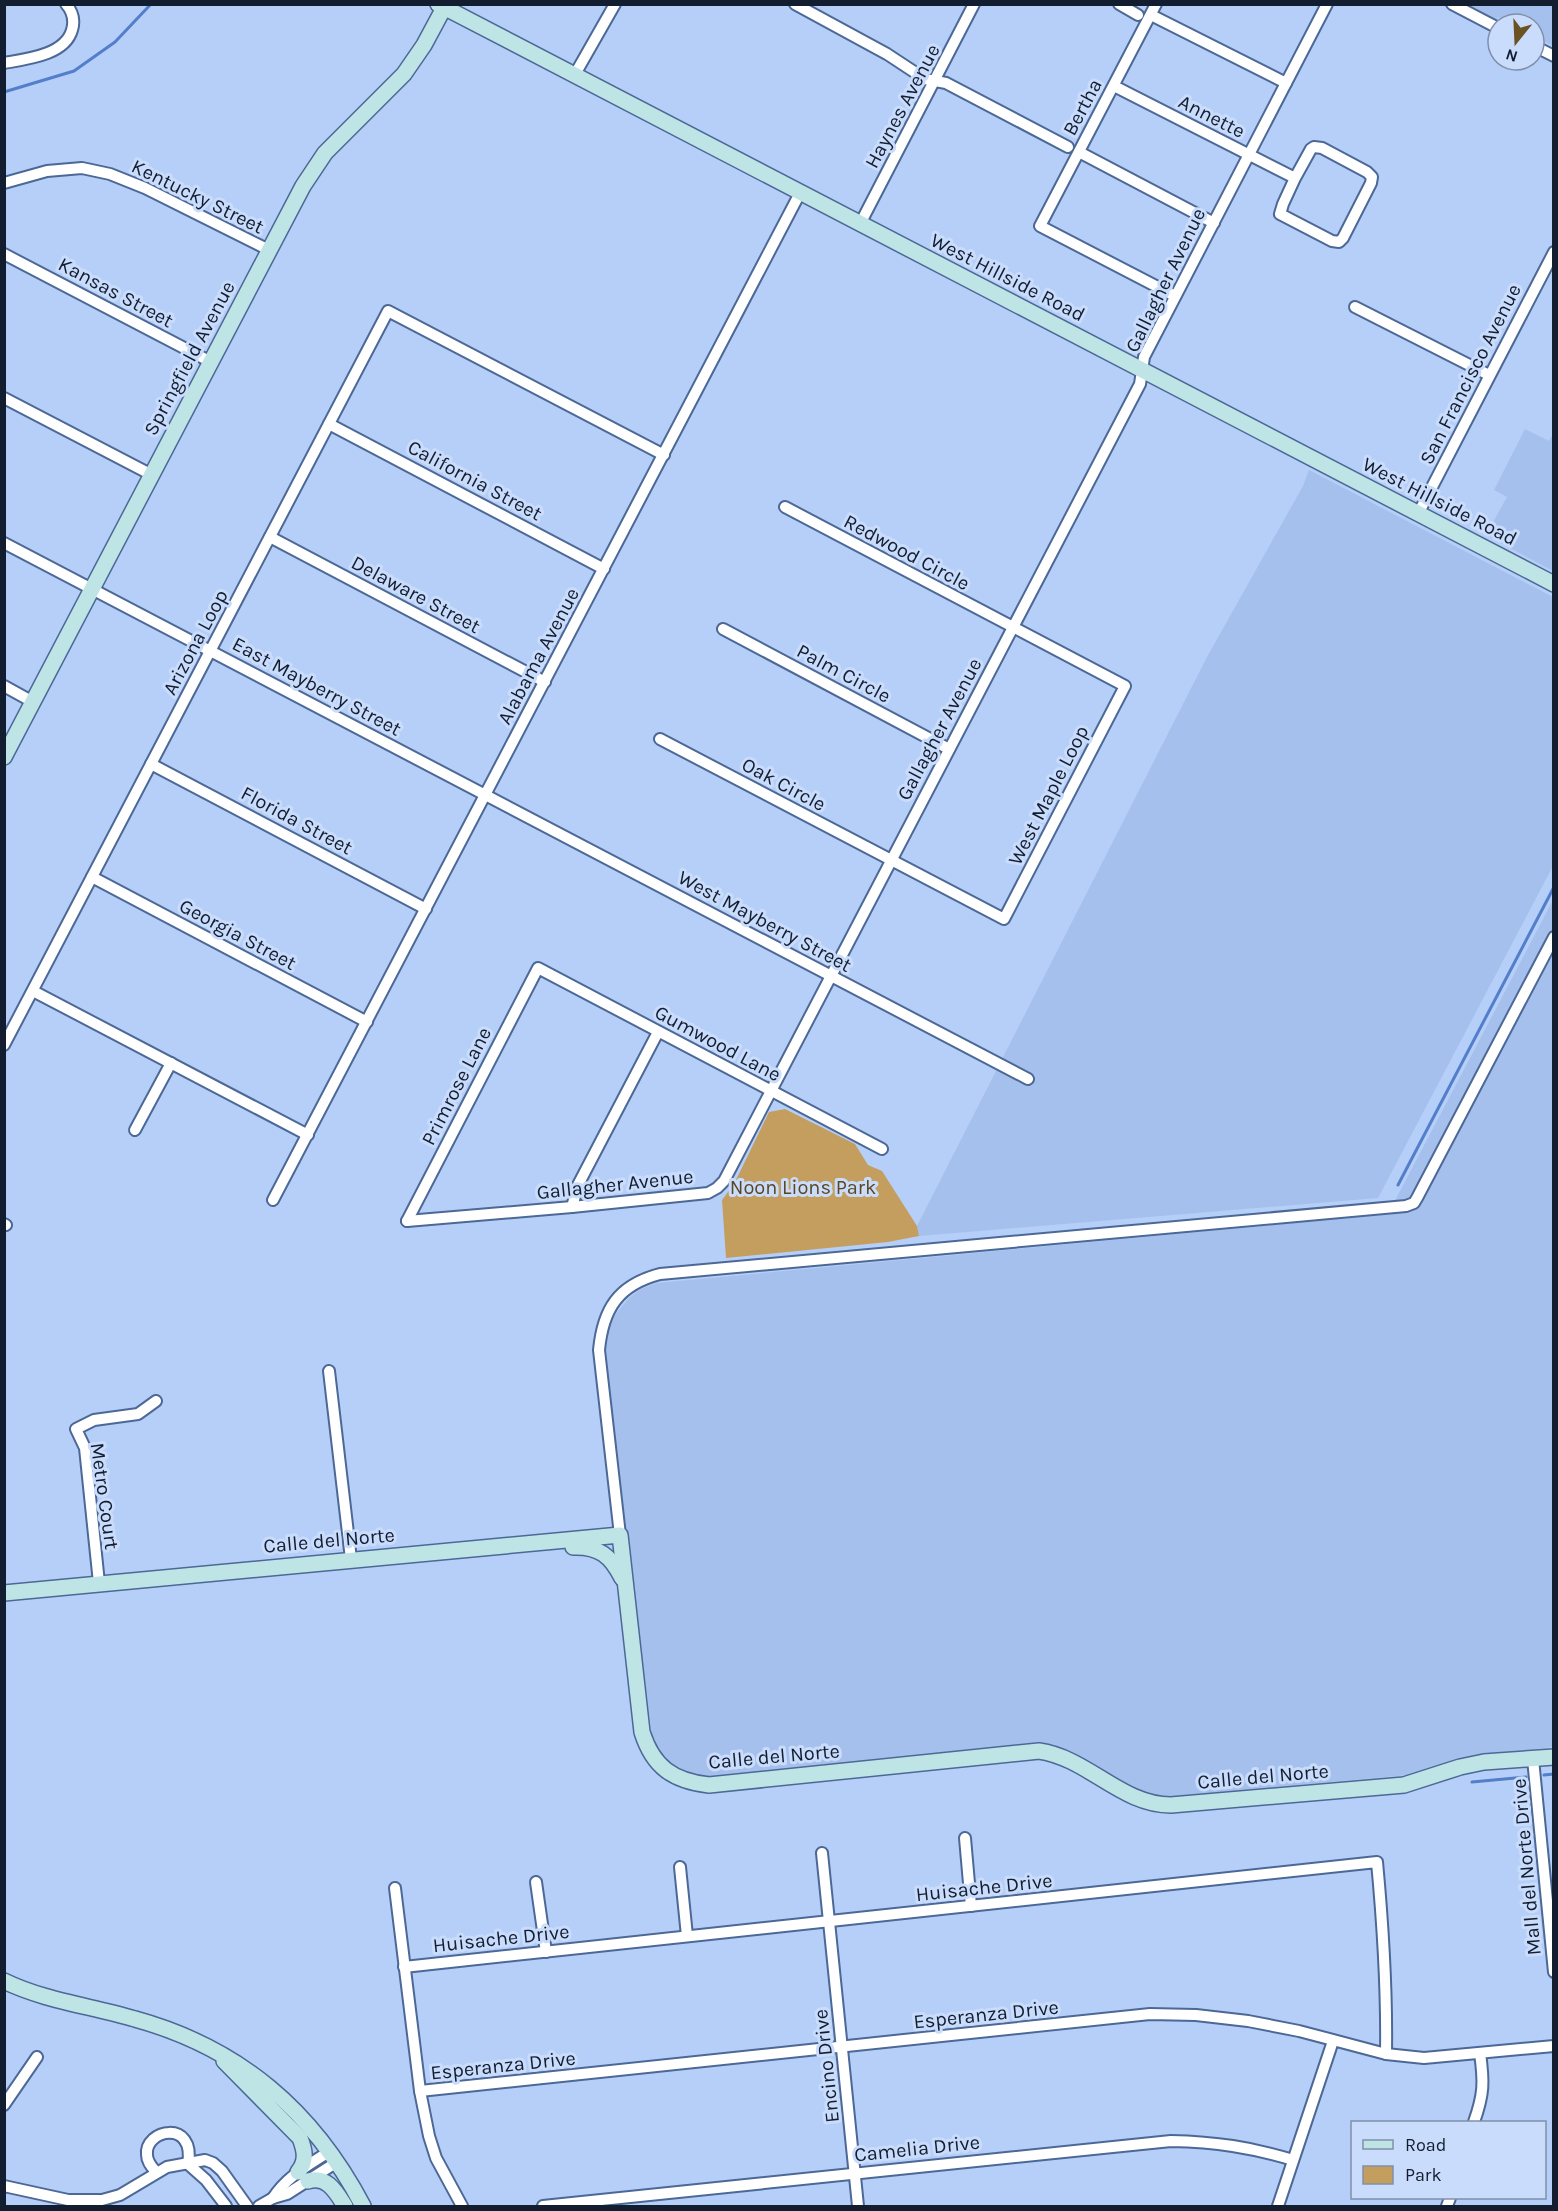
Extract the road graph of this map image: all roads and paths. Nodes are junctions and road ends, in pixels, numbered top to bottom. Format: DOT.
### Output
graph roads {
  1 [pos="66,4"];
  2 [pos="615,4"];
  3 [pos="795,4"];
  4 [pos="974,4"];
  5 [pos="1119,4"];
  6 [pos="1327,4"];
  7 [pos="1452,4"];
  8 [pos="443,6"];
  9 [pos="1154,10"];
  10 [pos="1138,15"];
  11 [pos="1486,22"];
  12 [pos="4,63"];
  13 [pos="574,75"];
  14 [pos="936,81"];
  15 [pos="1286,83"];
  16 [pos="1114,86"];
  17 [pos="1068,147"];
  18 [pos="1079,152"];
  19 [pos="1248,156"];
  20 [pos="1295,178"];
  21 [pos="4,183"];
  22 [pos="800,193"];
  23 [pos="1214,223"];
  24 [pos="860,224"];
  25 [pos="269,250"];
  26 [pos="1554,252"];
  27 [pos="4,254"];
  28 [pos="1175,297"];
  29 [pos="1355,307"];
  30 [pos="211,362"];
  31 [pos="1142,370"];
  32 [pos="1489,375"];
  33 [pos="4,398"];
  34 [pos="329,424"];
  35 [pos="664,455"];
  36 [pos="152,475"];
  37 [pos="785,507"];
  38 [pos="1418,514"];
  39 [pos="270,537"];
  40 [pos="4,543"];
  41 [pos="604,569"];
  42 [pos="1554,584"];
  43 [pos="92,589"];
  44 [pos="1012,628"];
  45 [pos="723,629"];
  46 [pos="210,651"];
  47 [pos="545,682"];
  48 [pos="4,686"];
  49 [pos="33,702"];
  50 [pos="660,739"];
  51 [pos="949,749"];
  52 [pos="4,757"];
  53 [pos="151,764"];
  54 [pos="486,795"];
  55 [pos="891,860"];
  56 [pos="92,877"];
  57 [pos="426,909"];
  58 [pos="1554,937"];
  59 [pos="538,968"];
  60 [pos="831,975"];
  61 [pos="33,991"];
  62 [pos="367,1022"];
  63 [pos="658,1032"];
  64 [pos="4,1045"];
  65 [pos="171,1063"];
  66 [pos="1028,1079"];
  67 [pos="770,1090"];
  68 [pos="135,1130"];
  69 [pos="308,1135"];
  70 [pos="882,1149"];
  71 [pos="273,1200"];
  72 [pos="572,1208"];
  73 [pos="407,1221"];
  74 [pos="329,1371"];
  75 [pos="156,1401"];
  76 [pos="620,1535"];
  77 [pos="532,1543"];
  78 [pos="351,1559"];
  79 [pos="99,1583"];
  80 [pos="626,1586"];
  81 [pos="4,1593"];
  82 [pos="1554,1757"];
  83 [pos="1533,1759"];
  84 [pos="965,1838"];
  85 [pos="822,1853"];
  86 [pos="680,1867"];
  87 [pos="536,1882"];
  88 [pos="395,1888"];
  89 [pos="971,1906"];
  90 [pos="829,1923"];
  91 [pos="687,1936"];
  92 [pos="546,1952"];
  93 [pos="404,1967"];
  94 [pos="1554,1972"];
  95 [pos="4,1981"];
  96 [pos="1333,2041"];
  97 [pos="1554,2046"];
  98 [pos="212,2048"];
  99 [pos="842,2048"];
  100 [pos="1480,2053"];
  101 [pos="1386,2054"];
  102 [pos="37,2056"];
  103 [pos="420,2091"];
  104 [pos="4,2105"];
  105 [pos="1474,2121"];
  106 [pos="334,2157"];
  107 [pos="1293,2160"];
  108 [pos="188,2164"];
  109 [pos="156,2172"];
  110 [pos="855,2173"];
  111 [pos="303,2176"];
  112 [pos="228,2178"];
  113 [pos="4,2186"];
  114 [pos="214,2189"];
  115 [pos="265,2204"];
  116 [pos="226,2206"];
  117 [pos="247,2206"];
  118 [pos="345,2206"];
  119 [pos="363,2206"];
  120 [pos="462,2206"];
  121 [pos="543,2206"];
  122 [pos="858,2206"];
  123 [pos="1278,2206"];
  1 -- 12 [label="street"];
  2 -- 13 [label="street"];
  3 -- 14 [label="street"];
  4 -- 14 [label="street, Haynes Avenue"];
  5 -- 10 [label="street"];
  6 -- 15 [label="street, Gallagher Avenue"];
  7 -- 11 [label="street"];
  8 -- 13 [label="street, West Hillside Road"];
  8 -- 25 [label="street, Springfield Avenue"];
  9 -- 15 [label="street"];
  9 -- 16 [label="street, Bertha"];
  13 -- 22 [label="street, West Hillside Road"];
  14 -- 17 [label="street"];
  14 -- 24 [label="street, Haynes Avenue"];
  15 -- 19 [label="street, Gallagher Avenue"];
  16 -- 18 [label="street, Bertha"];
  16 -- 19 [label="street, Annette"];
  18 -- 23 [label="street"];
  18 -- 28 [label="street, Bertha"];
  19 -- 20 [label="street, Annette"];
  19 -- 23 [label="street, Gallagher Avenue"];
  20 -- 20 [label="street"];
  21 -- 25 [label="street, Kentucky Street"];
  22 -- 24 [label="street, West Hillside Road"];
  22 -- 35 [label="street, Alabama Avenue"];
  23 -- 28 [label="street, Gallagher Avenue"];
  24 -- 31 [label="street, West Hillside Road"];
  25 -- 30 [label="street, Springfield Avenue"];
  26 -- 32 [label="street, San Francisco Avenue"];
  27 -- 30 [label="street, Kansas Street"];
  28 -- 31 [label="street, Gallagher Avenue"];
  29 -- 32 [label="street"];
  30 -- 36 [label="street, Springfield Avenue"];
  31 -- 38 [label="street, West Hillside Road"];
  31 -- 44 [label="street, Gallagher Avenue"];
  32 -- 38 [label="street, San Francisco Avenue"];
  33 -- 36 [label="street"];
  34 -- 35 [label="street, Arizona Loop"];
  34 -- 39 [label="street, Arizona Loop"];
  34 -- 41 [label="street, California Street"];
  35 -- 41 [label="street, Alabama Avenue"];
  36 -- 43 [label="street, Springfield Avenue"];
  37 -- 44 [label="street, Redwood Circle"];
  38 -- 42 [label="street, West Hillside Road"];
  39 -- 46 [label="street, Arizona Loop"];
  39 -- 47 [label="street, Delaware Street"];
  40 -- 43 [label="street, East Mayberry Street"];
  41 -- 47 [label="street, Alabama Avenue"];
  43 -- 46 [label="street, East Mayberry Street"];
  43 -- 49 [label="street, Springfield Avenue"];
  44 -- 51 [label="street, Gallagher Avenue"];
  44 -- 55 [label="street, West Maple Loop"];
  45 -- 51 [label="street, Palm Circle"];
  46 -- 53 [label="street, Arizona Loop"];
  46 -- 54 [label="street, East Mayberry Street"];
  47 -- 54 [label="street, Alabama Avenue"];
  48 -- 49 [label="street"];
  49 -- 52 [label="street, Springfield Avenue"];
  50 -- 55 [label="street, Oak Circle"];
  51 -- 55 [label="street, Gallagher Avenue"];
  53 -- 56 [label="street, Arizona Loop"];
  53 -- 57 [label="street, Florida Street"];
  54 -- 57 [label="street, Alabama Avenue"];
  54 -- 60 [label="street, West Mayberry Street"];
  55 -- 60 [label="street, Gallagher Avenue"];
  56 -- 61 [label="street, Arizona Loop"];
  56 -- 62 [label="street, Georgia Street"];
  57 -- 62 [label="street, Alabama Avenue"];
  58 -- 76 [label="street"];
  59 -- 63 [label="street, Gumwood Lane"];
  59 -- 73 [label="street, Primrose Lane"];
  60 -- 66 [label="street, West Mayberry Street"];
  60 -- 67 [label="street, Gallagher Avenue"];
  61 -- 64 [label="street, Arizona Loop"];
  61 -- 65 [label="street"];
  62 -- 69 [label="street, Alabama Avenue"];
  63 -- 67 [label="street, Gumwood Lane"];
  63 -- 72 [label="street"];
  65 -- 68 [label="street"];
  65 -- 69 [label="street"];
  67 -- 70 [label="street, Gumwood Lane"];
  67 -- 72 [label="street, Gallagher Avenue"];
  69 -- 71 [label="street, Alabama Avenue"];
  72 -- 73 [label="street, Gallagher Avenue"];
  74 -- 78 [label="street"];
  75 -- 79 [label="street, Metro Court"];
  76 -- 77 [label="street, Calle del Norte"];
  76 -- 80 [label="street, Calle del Norte"];
  77 -- 78 [label="street, Calle del Norte"];
  77 -- 80 [label="street"];
  78 -- 79 [label="street, Calle del Norte"];
  79 -- 81 [label="street, Calle del Norte"];
  80 -- 83 [label="street, Calle del Norte"];
  82 -- 83 [label="street, Calle del Norte"];
  83 -- 94 [label="street, Mall del Norte Drive"];
  84 -- 89 [label="street"];
  85 -- 90 [label="street, Encino Drive"];
  86 -- 91 [label="street"];
  87 -- 92 [label="street"];
  88 -- 93 [label="street"];
  89 -- 90 [label="street, Huisache Drive"];
  89 -- 101 [label="street, Huisache Drive"];
  90 -- 91 [label="street, Huisache Drive"];
  90 -- 99 [label="street, Encino Drive"];
  91 -- 92 [label="street, Huisache Drive"];
  92 -- 93 [label="street, Huisache Drive"];
  93 -- 103 [label="street"];
  95 -- 98 [label="street"];
  96 -- 99 [label="street, Esperanza Drive"];
  96 -- 101 [label="street, Esperanza Drive"];
  96 -- 107 [label="street"];
  97 -- 100 [label="street, Esperanza Drive"];
  98 -- 106 [label="street"];
  98 -- 111 [label="street"];
  99 -- 103 [label="street, Esperanza Drive"];
  99 -- 110 [label="street, Encino Drive"];
  100 -- 101 [label="street, Esperanza Drive"];
  100 -- 105 [label="street"];
  102 -- 104 [label="street"];
  103 -- 120 [label="street"];
  106 -- 111 [label="street"];
  106 -- 119 [label="street"];
  107 -- 110 [label="street, Camelia Drive"];
  107 -- 123 [label="street"];
  108 -- 109 [label="street"];
  108 -- 109 [label="street"];
  108 -- 112 [label="street"];
  108 -- 114 [label="street"];
  109 -- 113 [label="street"];
  110 -- 121 [label="street, Camelia Drive"];
  110 -- 122 [label="street, Encino Drive"];
  111 -- 115 [label="street"];
  111 -- 118 [label="street"];
  112 -- 114 [label="street"];
  112 -- 117 [label="street"];
  114 -- 116 [label="street"];
}
